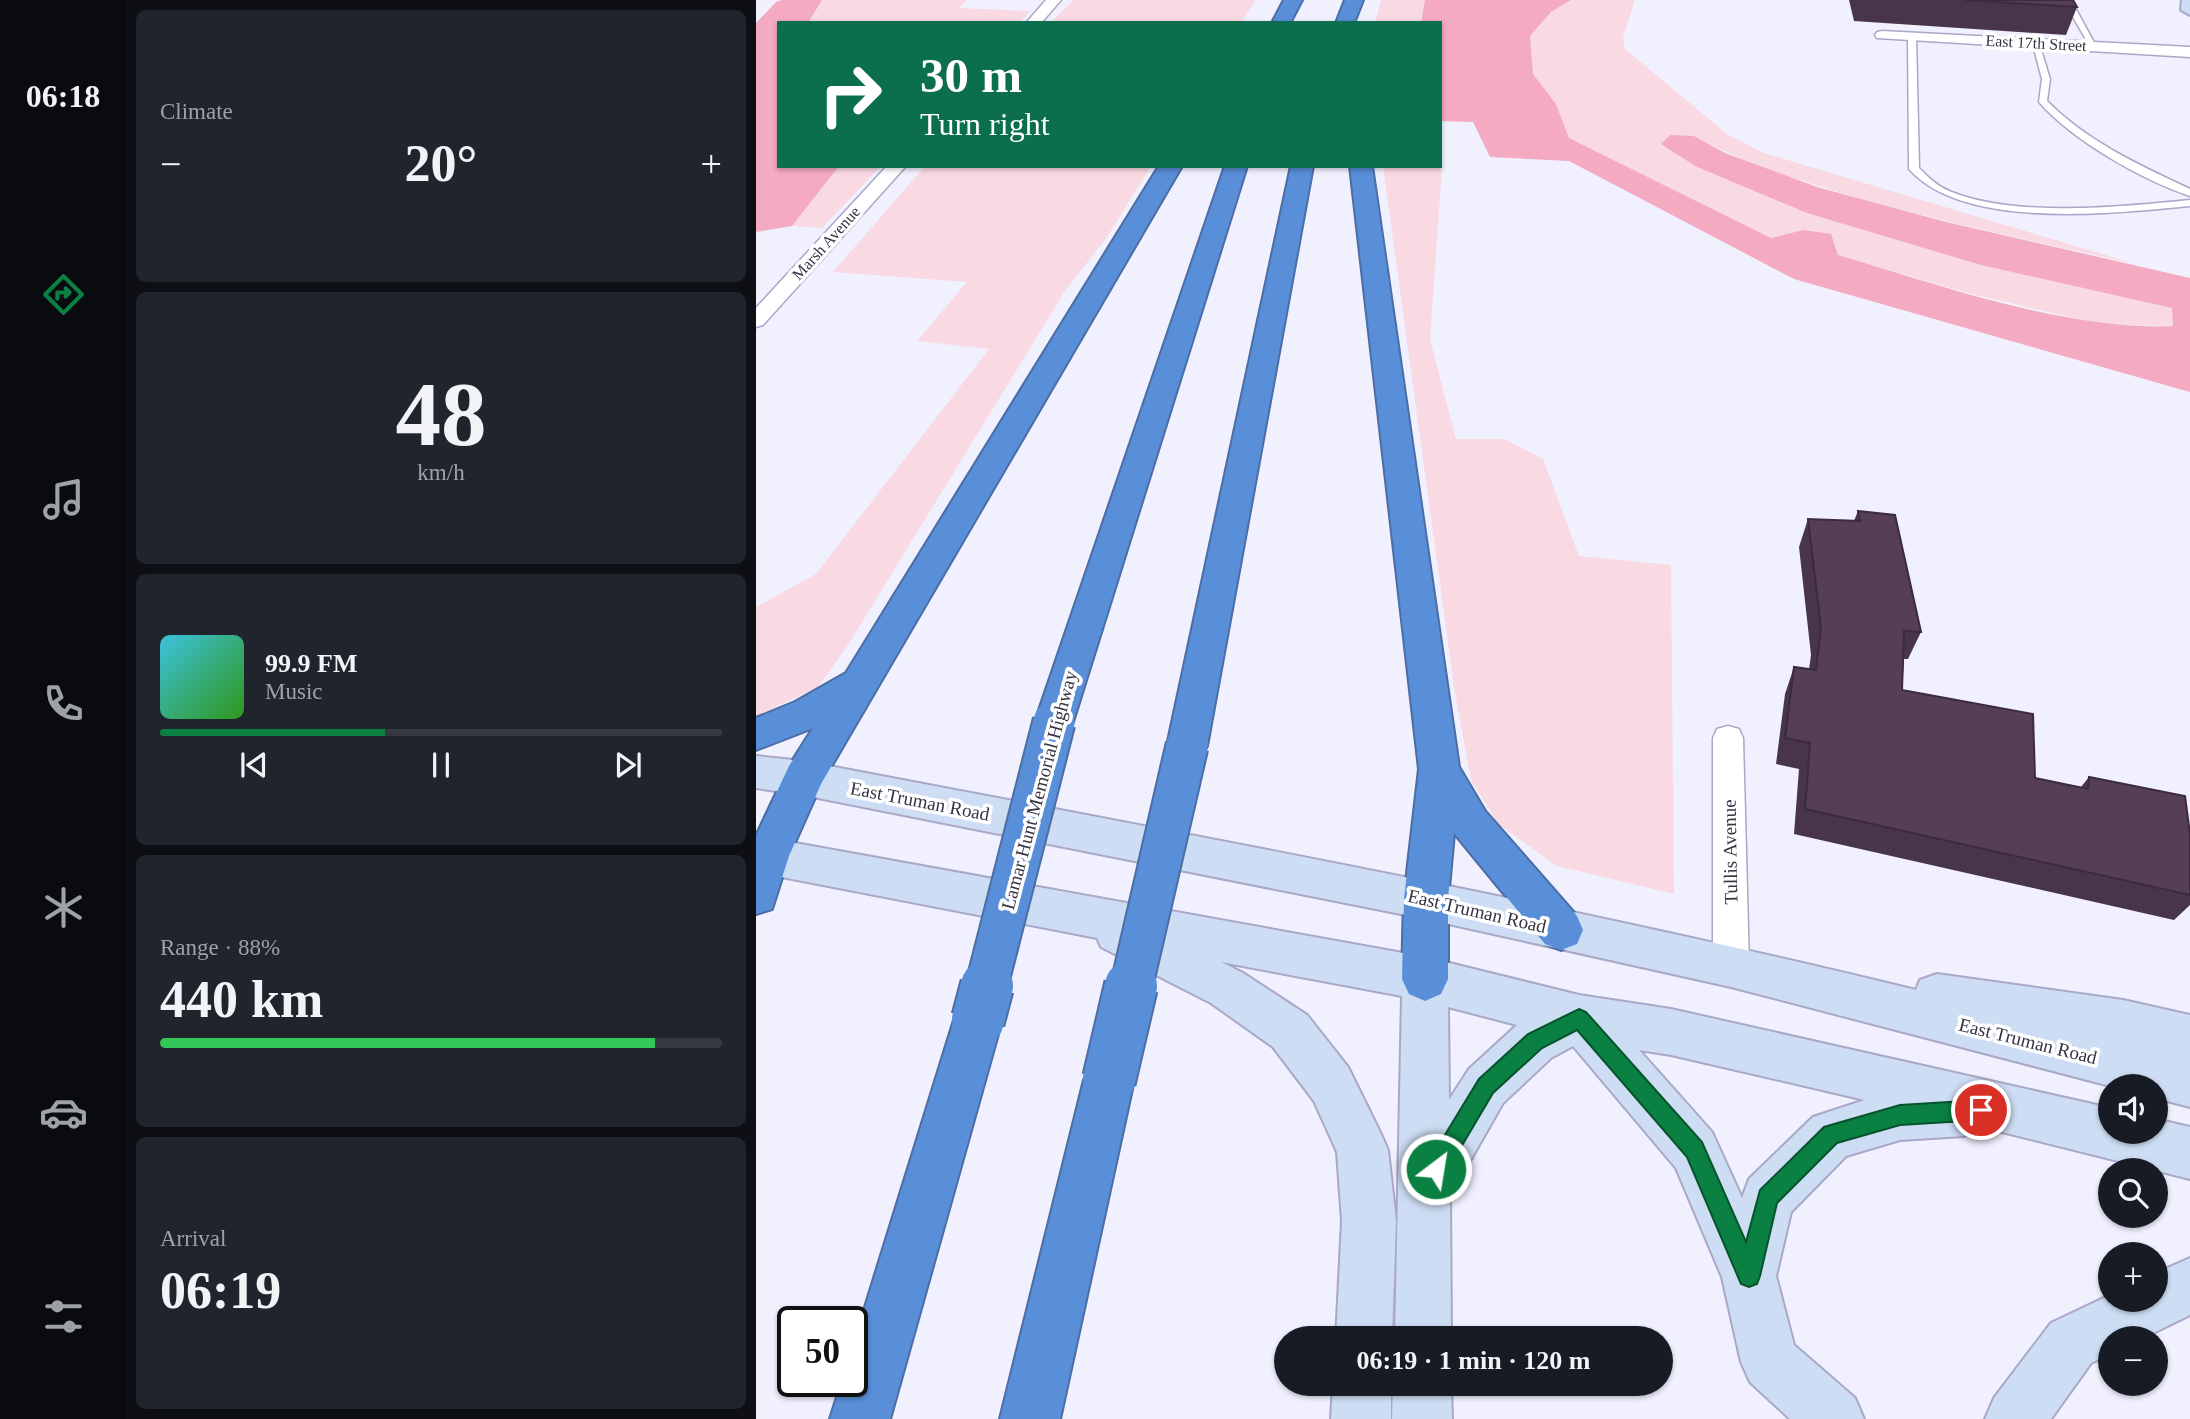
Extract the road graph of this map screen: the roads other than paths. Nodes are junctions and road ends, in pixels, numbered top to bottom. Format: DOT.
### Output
graph roads {
  1 [pos="1054,0"];
  2 [pos="1293,0"];
  3 [pos="2067,0"];
  4 [pos="2190,2"];
  5 [pos="2190,10"];
  6 [pos="1034,21"];
  7 [pos="1282,21"];
  8 [pos="1882,35"];
  9 [pos="1912,36"];
  10 [pos="2035,43"];
  11 [pos="2094,46"];
  12 [pos="2190,52"];
  13 [pos="895,168"];
  14 [pos="1170,168"];
  15 [pos="1235,168"];
  16 [pos="1302,168"];
  17 [pos="1362,168"];
  18 [pos="2190,193"];
  19 [pos="2190,203"];
  20 [pos="756,321"];
  21 [pos="861,681"];
  22 [pos="756,734"];
  23 [pos="1728,738"];
  24 [pos="1439,769"];
  25 [pos="756,772"];
  26 [pos="803,778"];
  27 [pos="760,868"];
  28 [pos="1426,899"];
  29 [pos="1078,914"];
  30 [pos="1561,930"];
  31 [pos="1731,966"];
  32 [pos="1425,979"];
  33 [pos="1579,1018"];
  34 [pos="2190,1038"];
  35 [pos="2190,1082"];
  36 [pos="2008,1108"];
  37 [pos="2190,1153"];
  38 [pos="1424,1190"];
  39 [pos="1749,1276"];
  40 [pos="2190,1286"];
  41 [pos="1364,1326"];
  42 [pos="1423,1326"];
  43 [pos="1362,1396"];
  44 [pos="1422,1396"];
  45 [pos="860,1419"];
  46 [pos="1030,1419"];
  47 [pos="1361,1419"];
  48 [pos="1422,1419"];
  49 [pos="1834,1419"];
  50 [pos="2015,1419"];
  1 -- 6 [label="street"];
  2 -- 7 [label="highway"];
  3 -- 11 [label="lane"];
  4 -- 5 [label="main road"];
  8 -- 9 [label="street, East 17th Street"];
  9 -- 10 [label="street, East 17th Street"];
  9 -- 19 [label="lane"];
  10 -- 11 [label="street, East 17th Street"];
  10 -- 18 [label="lane"];
  11 -- 12 [label="street, East 17th Street"];
  13 -- 20 [label="street, Marsh Avenue"];
  14 -- 21 [label="highway"];
  15 -- 45 [label="highway, Lamar Hunt Memorial Highway, bridge"];
  16 -- 46 [label="highway, bridge"];
  17 -- 24 [label="highway"];
  21 -- 22 [label="highway"];
  21 -- 26 [label="highway"];
  23 -- 31 [label="street, Tullis Avenue"];
  24 -- 28 [label="highway"];
  24 -- 30 [label="highway"];
  25 -- 26 [label="main road, East Truman Road"];
  26 -- 27 [label="highway"];
  26 -- 28 [label="main road, East Truman Road"];
  27 -- 29 [label="main road"];
  28 -- 30 [label="main road, East Truman Road"];
  28 -- 32 [label="highway"];
  29 -- 32 [label="main road"];
  29 -- 41 [label="main road"];
  30 -- 31 [label="main road, East Truman Road"];
  31 -- 34 [label="main road"];
  31 -- 35 [label="main road, East Truman Road"];
  32 -- 33 [label="main road"];
  32 -- 38 [label="main road"];
  33 -- 36 [label="main road"];
  33 -- 38 [label="main road"];
  33 -- 39 [label="main road"];
  36 -- 37 [label="main road"];
  36 -- 39 [label="main road"];
  38 -- 42 [label="main road"];
  39 -- 49 [label="main road"];
  40 -- 50 [label="main road"];
  43 -- 47 [label="main road"];
  44 -- 48 [label="main road"];
}
